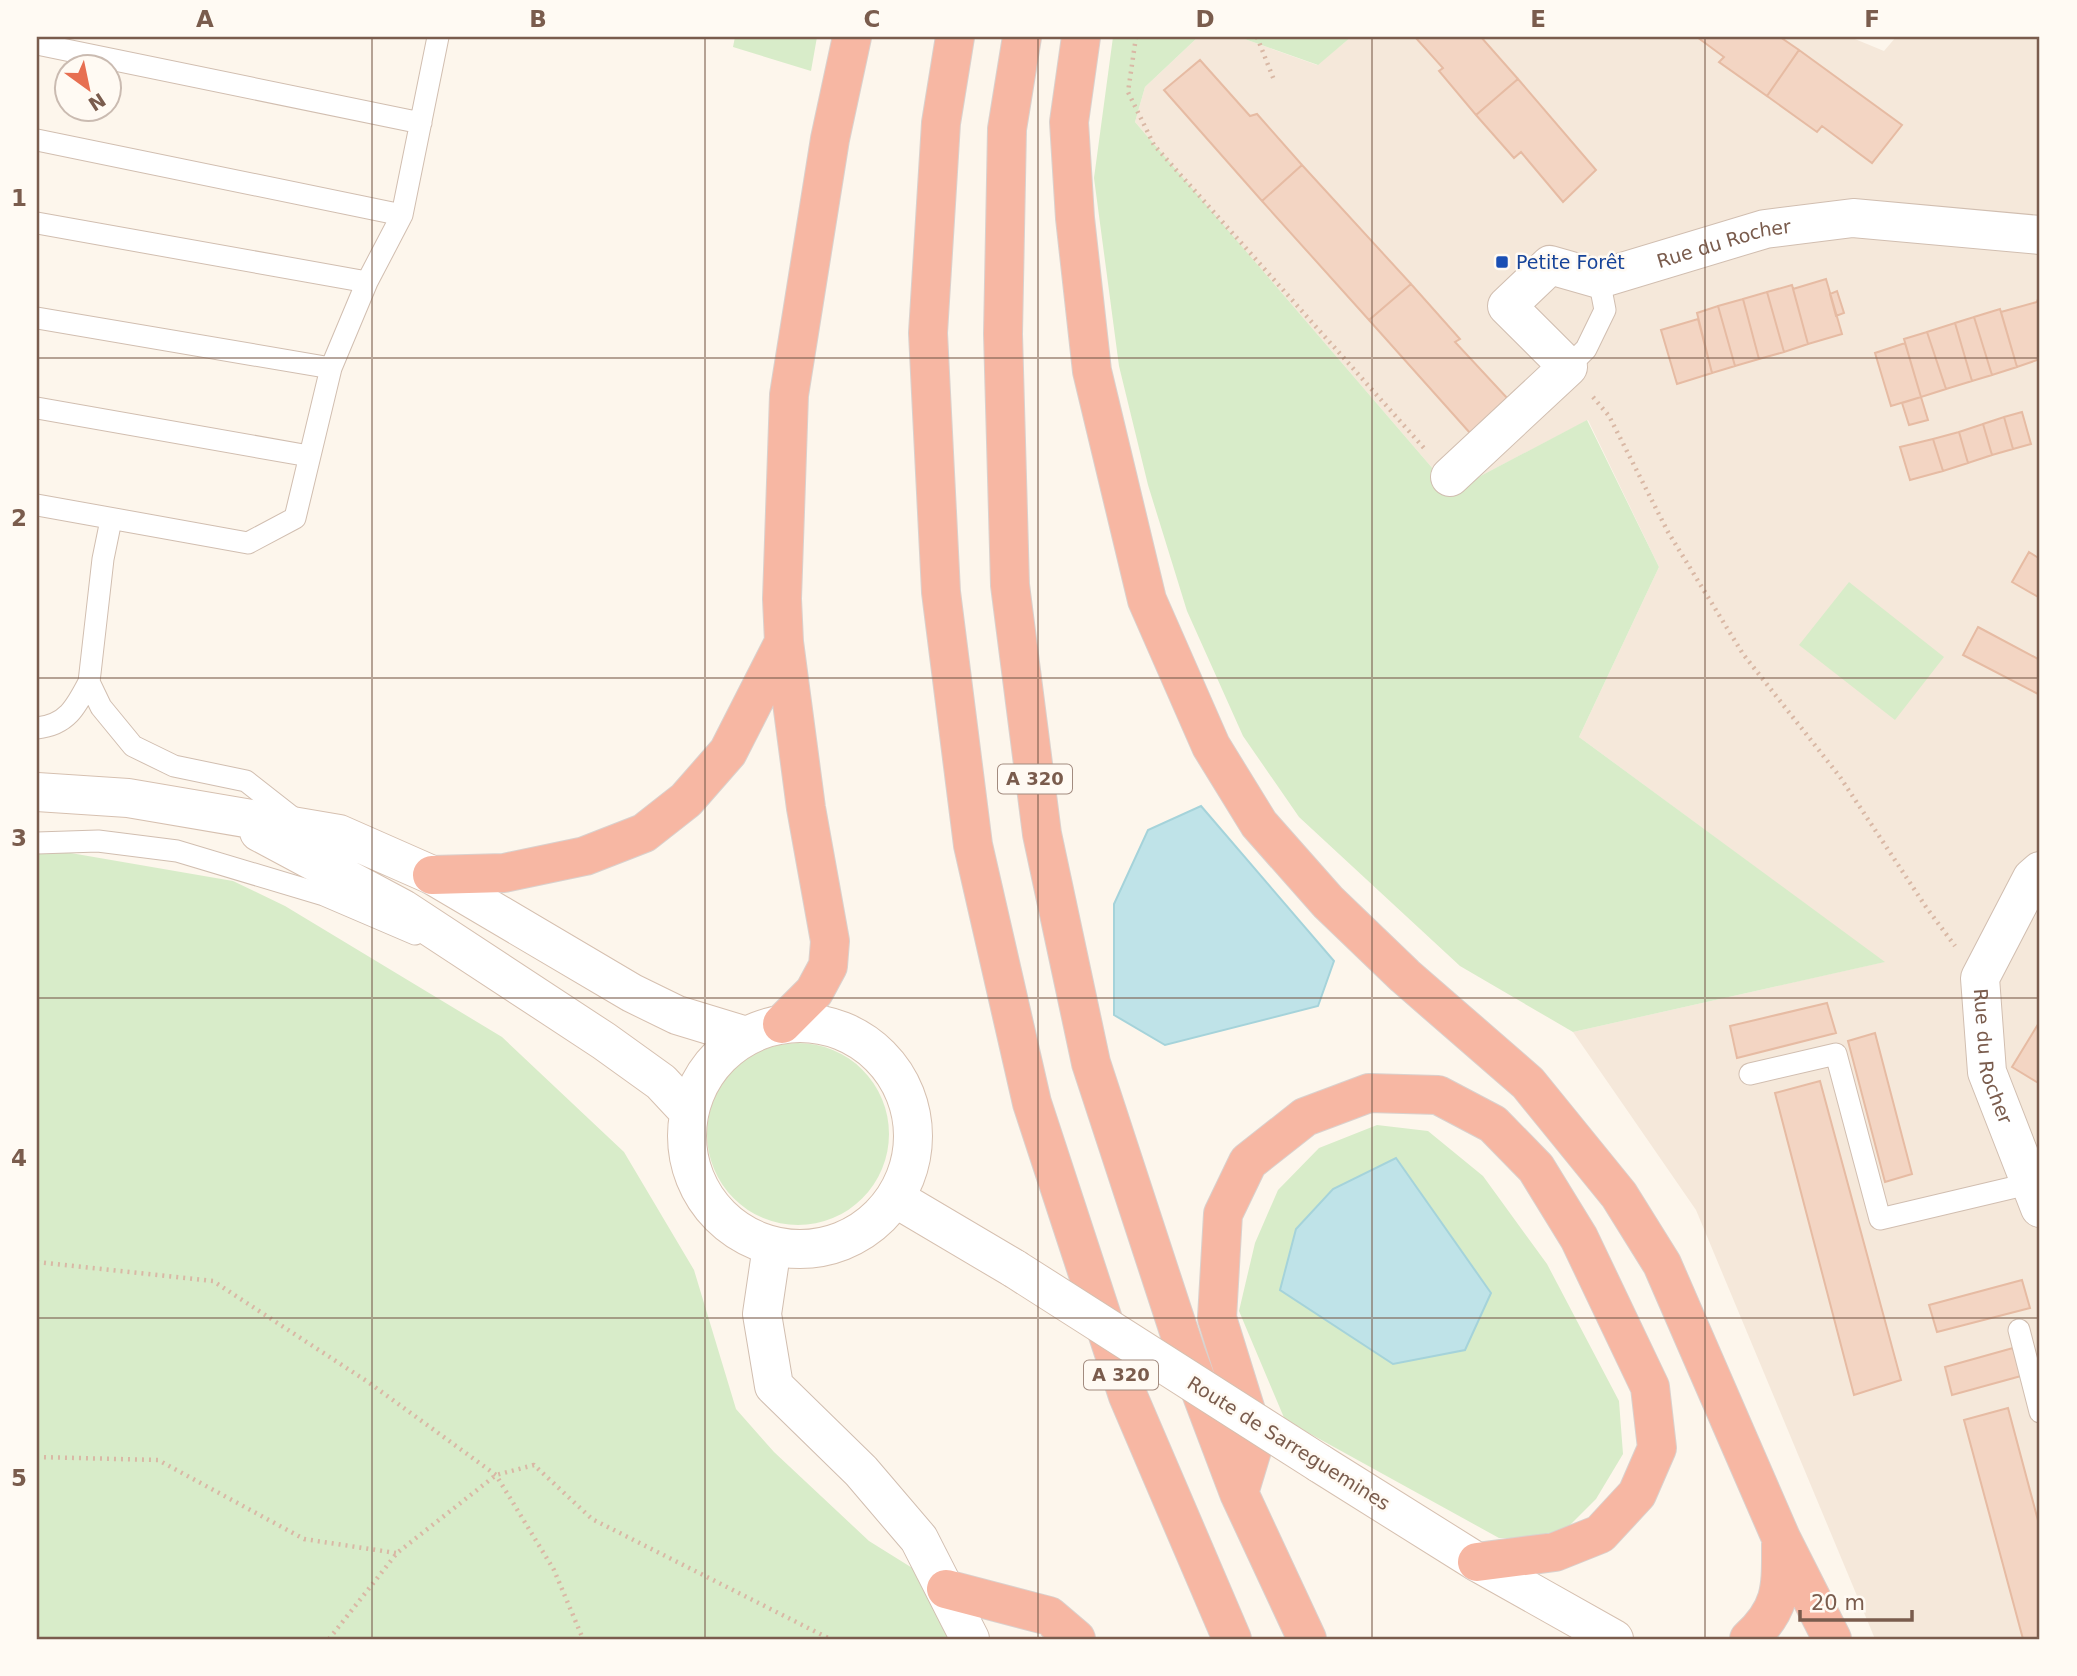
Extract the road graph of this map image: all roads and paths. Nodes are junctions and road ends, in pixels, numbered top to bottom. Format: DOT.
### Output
graph roads {
  1 [pos="438,37"];
  2 [pos="852,37"];
  3 [pos="955,37"];
  4 [pos="1022,37"];
  5 [pos="1081,37"];
  6 [pos="1136,37"];
  7 [pos="1257,37"];
  8 [pos="37,44"];
  9 [pos="1274,80"];
  10 [pos="421,123"];
  11 [pos="37,140"];
  12 [pos="402,215"];
  13 [pos="37,223"];
  14 [pos="2040,235"];
  15 [pos="1599,279"];
  16 [pos="367,282"];
  17 [pos="37,318"];
  18 [pos="1568,367"];
  19 [pos="331,368"];
  20 [pos="37,408"];
  21 [pos="309,456"];
  22 [pos="1450,477"];
  23 [pos="37,505"];
  24 [pos="111,520"];
  25 [pos="784,642"];
  26 [pos="89,682"];
  27 [pos="37,728"];
  28 [pos="37,792"];
  29 [pos="224,814"];
  30 [pos="307,829"];
  31 [pos="37,843"];
  32 [pos="2040,871"];
  33 [pos="432,875"];
  34 [pos="471,955"];
  35 [pos="1980,978"];
  36 [pos="782,1024"];
  37 [pos="747,1036"];
  38 [pos="1750,1074"];
  39 [pos="689,1112"];
  40 [pos="2034,1196"];
  41 [pos="895,1198"];
  42 [pos="772,1246"];
  43 [pos="37,1262"];
  44 [pos="2019,1330"];
  45 [pos="2040,1412"];
  46 [pos="37,1457"];
  47 [pos="496,1475"];
  48 [pos="1239,1493"];
  49 [pos="1781,1538"];
  50 [pos="397,1553"];
  51 [pos="1477,1562"];
  52 [pos="946,1589"];
  53 [pos="329,1639"];
  54 [pos="583,1639"];
  55 [pos="830,1639"];
  56 [pos="970,1639"];
  57 [pos="1076,1639"];
  58 [pos="1232,1639"];
  59 [pos="1307,1639"];
  60 [pos="1614,1639"];
  61 [pos="1749,1639"];
  62 [pos="1832,1639"];
  1 -- 10 [label="lane"];
  2 -- 25 [label="highway"];
  3 -- 58 [label="highway, A 320"];
  4 -- 48 [label="highway, A 320"];
  5 -- 49 [label="highway"];
  6 -- 22 [label="path"];
  7 -- 9 [label="path"];
  8 -- 10 [label="lane"];
  10 -- 12 [label="lane"];
  11 -- 12 [label="lane"];
  12 -- 16 [label="lane"];
  13 -- 16 [label="lane"];
  14 -- 15 [label="main road, Rue du Rocher"];
  15 -- 18 [label="lane"];
  15 -- 18 [label="main road"];
  16 -- 19 [label="lane"];
  17 -- 19 [label="lane"];
  18 -- 22 [label="main road"];
  18 -- 35 [label="path"];
  19 -- 21 [label="lane"];
  20 -- 21 [label="lane"];
  21 -- 24 [label="lane"];
  23 -- 24 [label="lane"];
  24 -- 26 [label="lane"];
  25 -- 33 [label="highway"];
  25 -- 36 [label="highway"];
  26 -- 27 [label="lane"];
  26 -- 30 [label="lane"];
  28 -- 29 [label="main road"];
  29 -- 30 [label="main road"];
  29 -- 34 [label="main road"];
  30 -- 33 [label="main road"];
  31 -- 34 [label="lane"];
  32 -- 35 [label="main road, Rue du Rocher"];
  33 -- 37 [label="main road"];
  34 -- 39 [label="main road"];
  35 -- 40 [label="main road, Rue du Rocher"];
  36 -- 37 [label="main road"];
  36 -- 41 [label="main road"];
  37 -- 39 [label="main road"];
  38 -- 40 [label="lane"];
  39 -- 42 [label="main road"];
  41 -- 42 [label="main road"];
  41 -- 51 [label="main road, Route de Sarreguemines, bridge"];
  42 -- 52 [label="main road"];
  43 -- 47 [label="path"];
  44 -- 45 [label="lane"];
  46 -- 50 [label="path"];
  47 -- 50 [label="path"];
  47 -- 54 [label="path"];
  47 -- 55 [label="path"];
  48 -- 51 [label="highway"];
  48 -- 59 [label="highway, A 320"];
  49 -- 61 [label="highway"];
  49 -- 62 [label="highway"];
  50 -- 53 [label="path"];
  51 -- 60 [label="main road, Route de Sarreguemines"];
  52 -- 56 [label="main road"];
  52 -- 57 [label="highway"];
}
